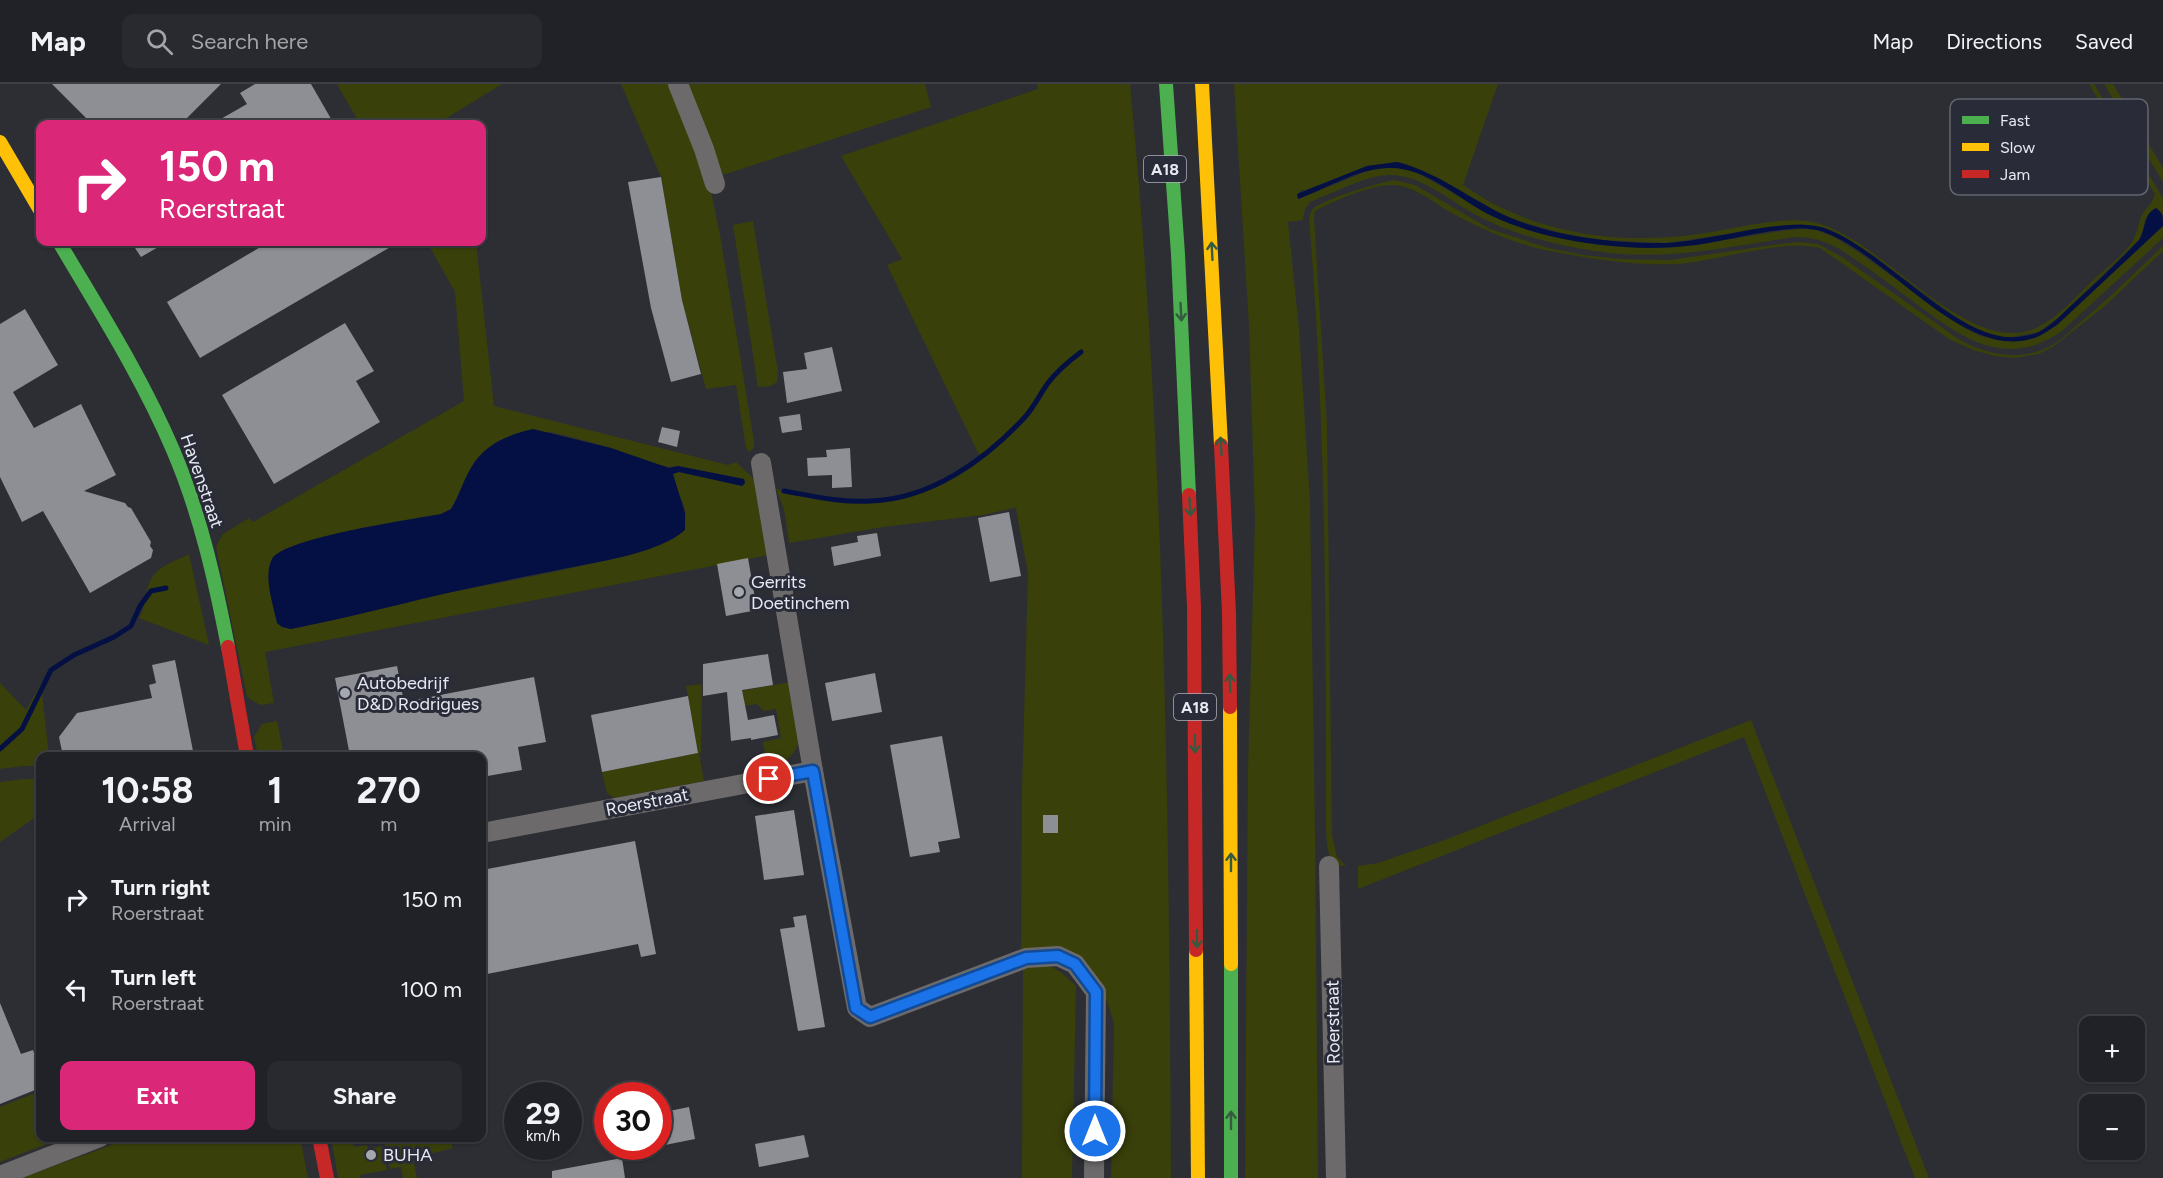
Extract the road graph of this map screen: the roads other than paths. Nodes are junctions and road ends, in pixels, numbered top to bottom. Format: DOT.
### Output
graph roads {
  1 [pos="678,84"];
  2 [pos="1166,84"];
  3 [pos="1202,84"];
  4 [pos="1208,84"];
  5 [pos="1153,95"];
  6 [pos="0,142"];
  7 [pos="1207,152"];
  8 [pos="715,184"];
  9 [pos="36,203"];
  10 [pos="61,246"];
  11 [pos="1178,254"];
  12 [pos="761,462"];
  13 [pos="246,752"];
  14 [pos="813,771"];
  15 [pos="486,832"];
  16 [pos="1329,866"];
  17 [pos="87,1142"];
  18 [pos="320,1142"];
  19 [pos="0,1176"];
  20 [pos="327,1178"];
  21 [pos="1094,1178"];
  22 [pos="1198,1178"];
  23 [pos="1231,1178"];
  24 [pos="1336,1178"];
  1 -- 8 [label="street"];
  2 -- 11 [label="main road, A18"];
  3 -- 7 [label="main road, A18"];
  4 -- 7 [label="main road, A18"];
  5 -- 11 [label="main road, A18"];
  6 -- 9 [label="main road"];
  23 -- 7 [label="main road, A18, one-way"];
  10 -- 13 [label="main road, Havenstraat"];
  11 -- 22 [label="main road, A18, one-way"];
  12 -- 14 [label="street"];
  14 -- 15 [label="street, Roerstraat"];
  14 -- 21 [label="street"];
  16 -- 24 [label="street, Roerstraat"];
  17 -- 19 [label="street"];
  18 -- 20 [label="main road"];
}
